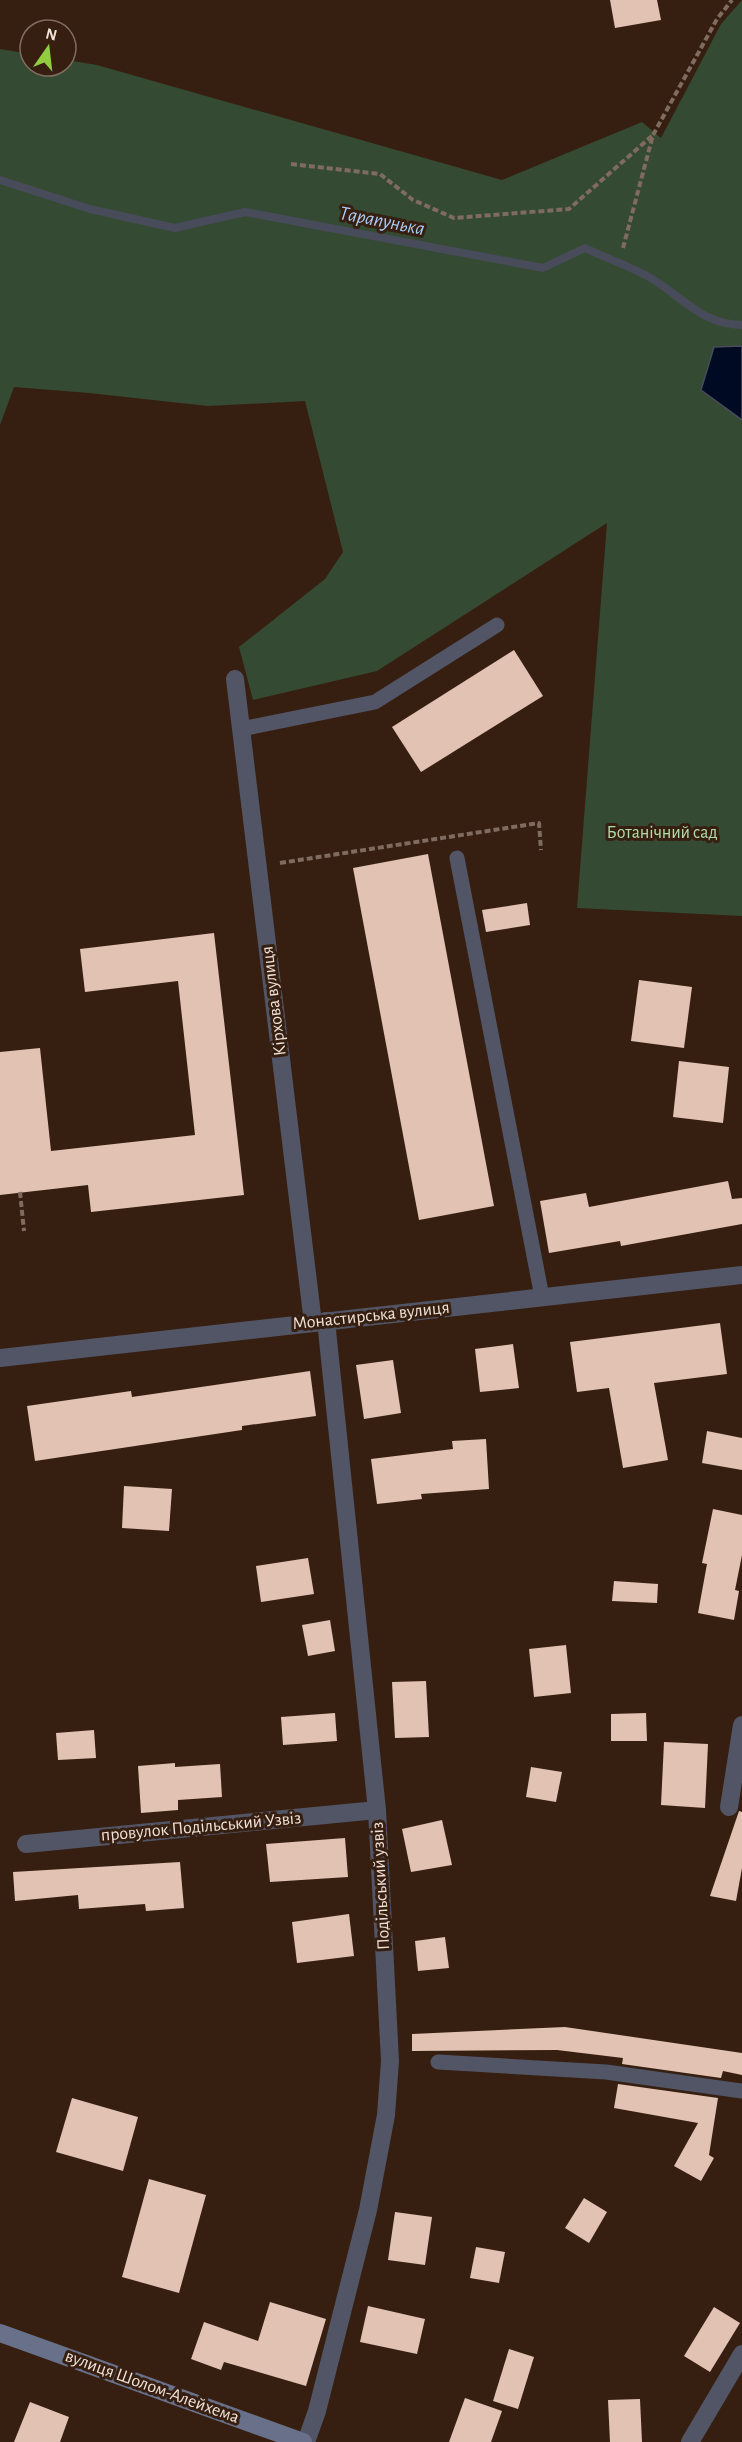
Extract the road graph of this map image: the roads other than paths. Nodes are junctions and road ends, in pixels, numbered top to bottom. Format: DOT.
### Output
graph roads {
  1 [pos="497,625"];
  2 [pos="235,679"];
  3 [pos="241,729"];
  4 [pos="457,858"];
  5 [pos="742,1275"];
  6 [pos="542,1297"];
  7 [pos="320,1322"];
  8 [pos="0,1358"];
  9 [pos="742,1725"];
  10 [pos="729,1807"];
  11 [pos="377,1810"];
  12 [pos="26,1844"];
  13 [pos="438,2062"];
  14 [pos="742,2091"];
  15 [pos="0,2333"];
  16 [pos="742,2354"];
  17 [pos="304,2442"];
  18 [pos="690,2442"];
  1 -- 3 [label="lane"];
  2 -- 3 [label="street, Кірхова вулиця"];
  3 -- 7 [label="street, Кірхова вулиця"];
  4 -- 6 [label="lane"];
  5 -- 6 [label="street, Монастирська вулиця"];
  6 -- 7 [label="street, Монастирська вулиця"];
  7 -- 8 [label="street, Монастирська вулиця"];
  7 -- 11 [label="street, Подільський узвіз"];
  9 -- 10 [label="street"];
  11 -- 12 [label="street, провулок Подільський Узвіз"];
  11 -- 17 [label="street, Подільський узвіз"];
  13 -- 14 [label="lane"];
  15 -- 17 [label="main road, вулиця Шолом-Алейхема"];
  16 -- 18 [label="street"];
}
